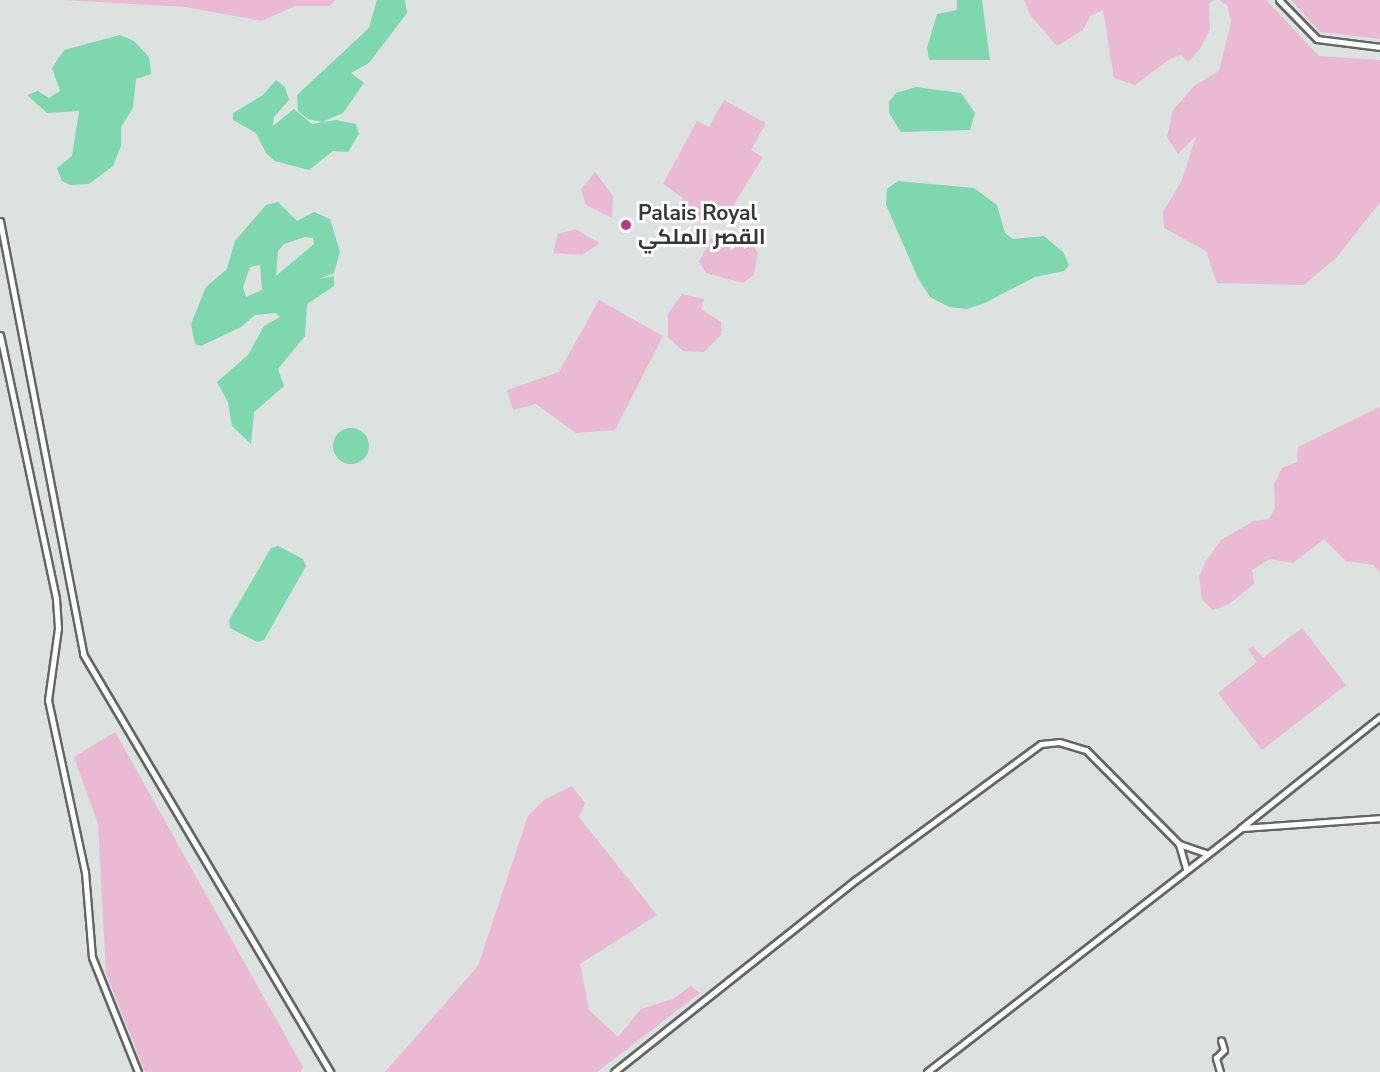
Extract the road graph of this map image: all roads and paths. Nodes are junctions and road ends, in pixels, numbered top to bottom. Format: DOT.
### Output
graph roads {
  1 [pos="1279,0"];
  2 [pos="1380,47"];
  3 [pos="0,221"];
  4 [pos="0,335"];
  5 [pos="1380,717"];
  6 [pos="1380,818"];
  7 [pos="1240,828"];
  8 [pos="1179,844"];
  9 [pos="1206,853"];
  10 [pos="1186,868"];
  11 [pos="1221,1040"];
  12 [pos="138,1072"];
  13 [pos="330,1072"];
  14 [pos="614,1072"];
  15 [pos="927,1072"];
  16 [pos="1220,1072"];
  1 -- 2 [label="street"];
  3 -- 13 [label="street"];
  4 -- 12 [label="street"];
  5 -- 7 [label="street"];
  6 -- 7 [label="street"];
  7 -- 9 [label="street"];
  8 -- 9 [label="street"];
  8 -- 10 [label="street"];
  8 -- 14 [label="street"];
  9 -- 10 [label="street"];
  10 -- 15 [label="street"];
  11 -- 16 [label="street"];
}
